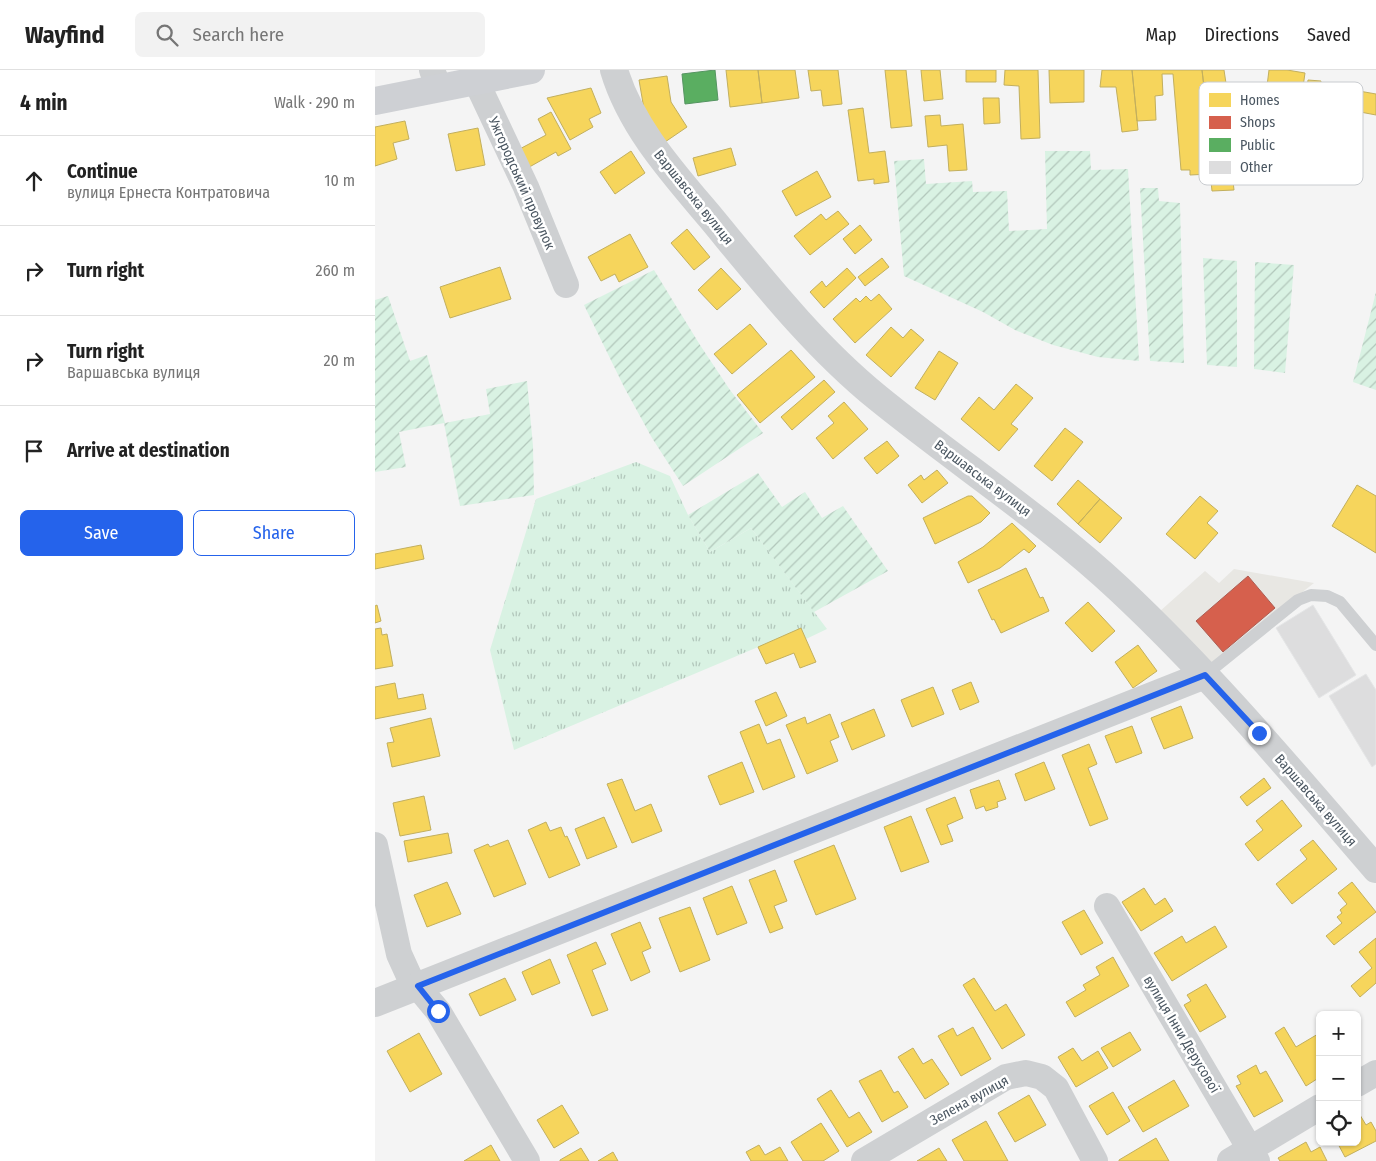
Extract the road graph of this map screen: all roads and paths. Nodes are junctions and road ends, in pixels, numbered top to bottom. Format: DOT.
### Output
graph roads {
  1 [pos="531,70"];
  2 [pos="614,70"];
  3 [pos="436,79"];
  4 [pos="476,81"];
  5 [pos="375,101"];
  6 [pos="565,285"];
  7 [pos="1376,645"];
  8 [pos="1205,675"];
  9 [pos="375,845"];
  10 [pos="1376,869"];
  11 [pos="1107,906"];
  12 [pos="418,986"];
  13 [pos="375,1003"];
  14 [pos="1376,1073"];
  15 [pos="1361,1082"];
  16 [pos="1316,1110"];
  17 [pos="1246,1157"];
  18 [pos="527,1161"];
  19 [pos="864,1161"];
  20 [pos="1095,1161"];
  1 -- 4 [label="main road"];
  2 -- 8 [label="street, Варшавська вулиця"];
  3 -- 4 [label="main road"];
  3 -- 5 [label="main road"];
  4 -- 6 [label="street, Ужгородський провулок"];
  7 -- 8 [label="lane"];
  8 -- 10 [label="street, Варшавська вулиця"];
  8 -- 12 [label="street"];
  9 -- 12 [label="street"];
  11 -- 17 [label="street, вулиця Інни Дерусової"];
  12 -- 13 [label="street"];
  12 -- 18 [label="street"];
  14 -- 15 [label="street"];
  16 -- 17 [label="street"];
  19 -- 20 [label="street, Зелена вулиця"];
}
